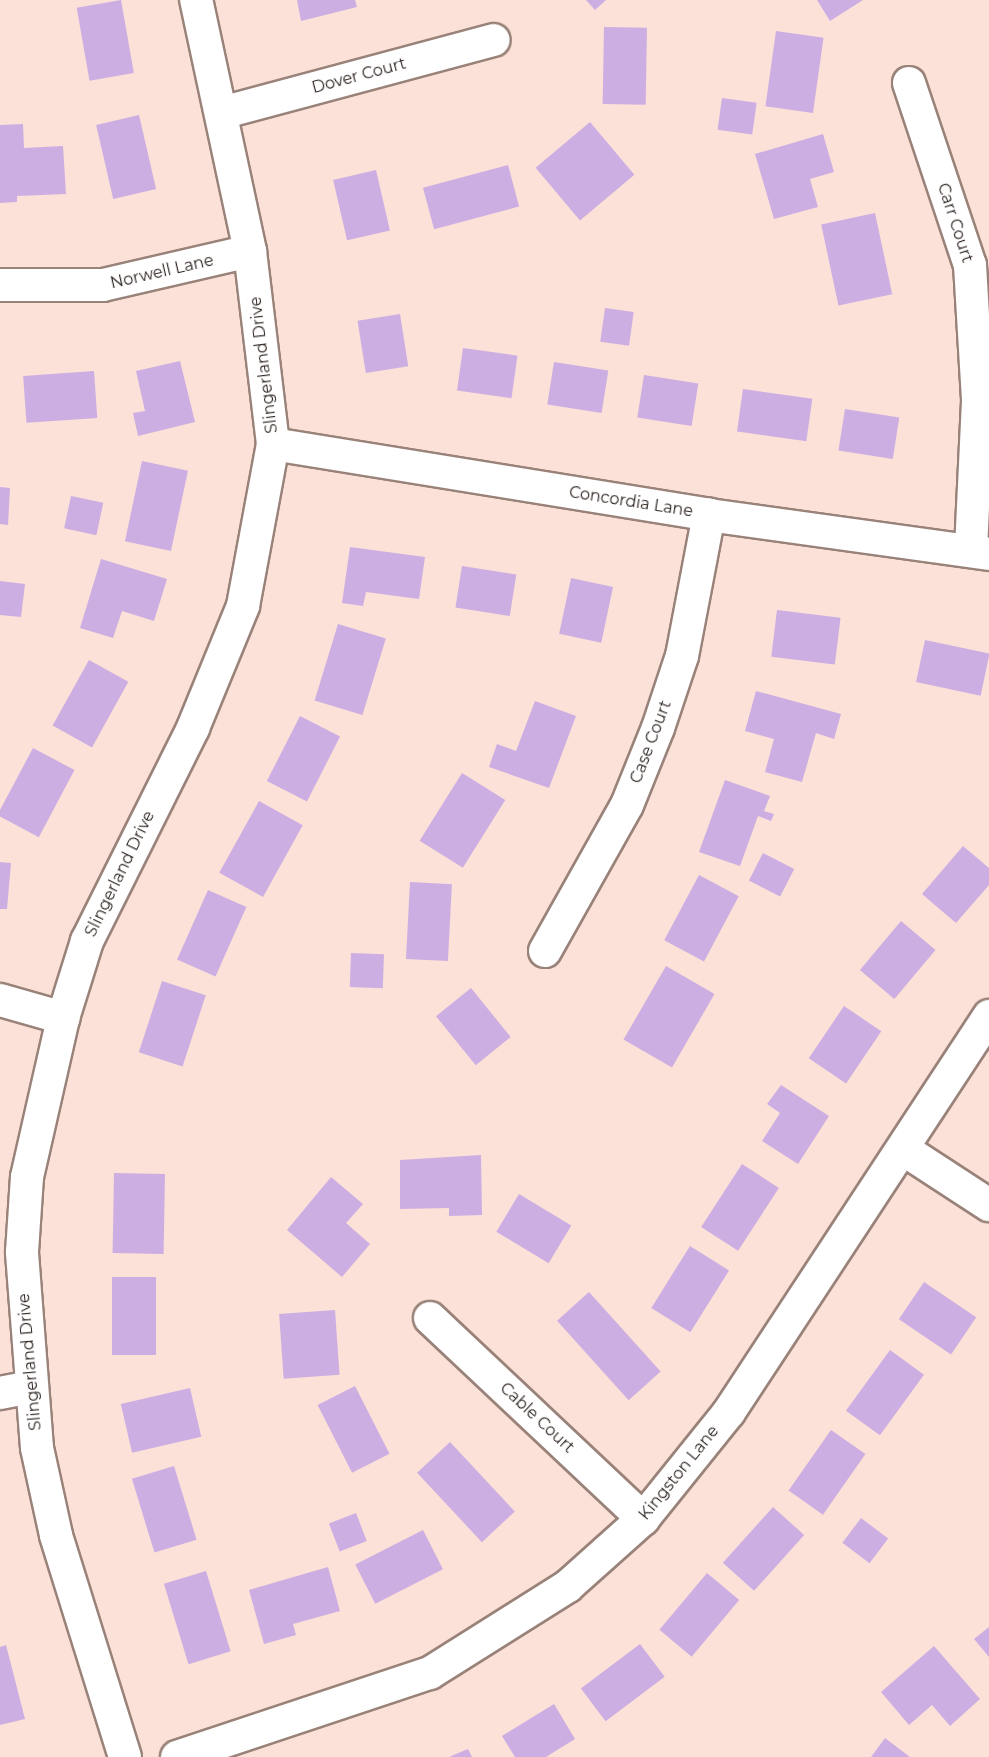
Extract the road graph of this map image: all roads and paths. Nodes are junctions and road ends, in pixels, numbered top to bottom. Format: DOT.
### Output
graph roads {
  1 [pos="196,0"];
  2 [pos="494,40"];
  3 [pos="909,83"];
  4 [pos="225,112"];
  5 [pos="250,251"];
  6 [pos="0,285"];
  7 [pos="273,444"];
  8 [pos="708,515"];
  9 [pos="980,551"];
  10 [pos="545,951"];
  11 [pos="0,1000"];
  12 [pos="989,1017"];
  13 [pos="63,1018"];
  14 [pos="903,1149"];
  15 [pos="989,1205"];
  16 [pos="430,1318"];
  17 [pos="15,1390"];
  18 [pos="643,1519"];
  19 [pos="126,1757"];
  20 [pos="177,1757"];
  1 -- 4 [label="street, Slingerland Drive"];
  2 -- 4 [label="street, Dover Court"];
  3 -- 9 [label="street, Carr Court"];
  4 -- 5 [label="street, Slingerland Drive"];
  5 -- 6 [label="street, Norwell Lane"];
  5 -- 7 [label="street, Slingerland Drive"];
  7 -- 8 [label="street, Concordia Lane"];
  7 -- 13 [label="street, Slingerland Drive"];
  8 -- 9 [label="street, Concordia Lane"];
  8 -- 10 [label="street, Case Court"];
  11 -- 13 [label="street"];
  12 -- 14 [label="street, Kingston Lane"];
  13 -- 17 [label="street, Slingerland Drive"];
  14 -- 15 [label="street"];
  14 -- 18 [label="street, Kingston Lane"];
  16 -- 18 [label="street, Cable Court"];
  17 -- 19 [label="street, Slingerland Drive"];
  18 -- 20 [label="street, Kingston Lane"];
}
